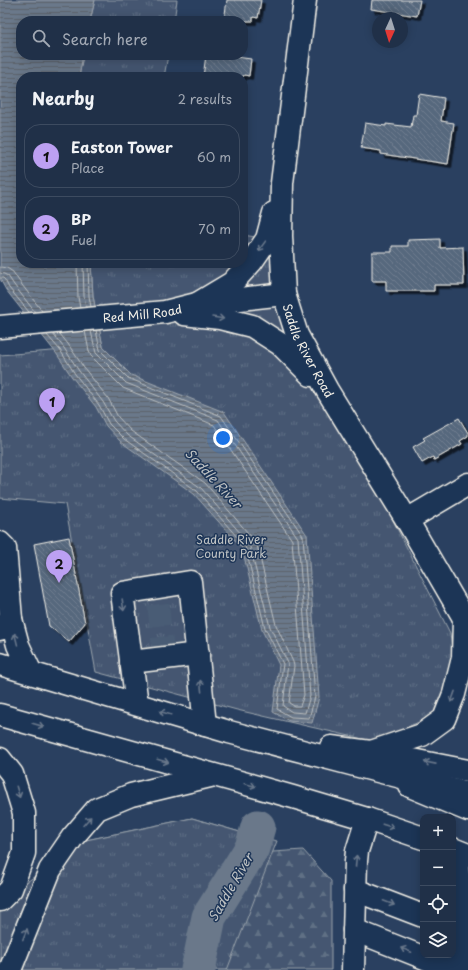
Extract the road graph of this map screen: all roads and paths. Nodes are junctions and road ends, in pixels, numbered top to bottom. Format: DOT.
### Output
graph roads {
  1 [pos="305,0"];
  2 [pos="282,183"];
  3 [pos="248,265"];
  4 [pos="246,268"];
  5 [pos="284,294"];
  6 [pos="197,304"];
  7 [pos="165,312"];
  8 [pos="0,327"];
  9 [pos="327,390"];
  10 [pos="468,484"];
  11 [pos="407,520"];
  12 [pos="1,543"];
  13 [pos="5,592"];
  14 [pos="466,621"];
  15 [pos="6,624"];
  16 [pos="198,654"];
  17 [pos="131,662"];
  18 [pos="0,664"];
  19 [pos="31,673"];
  20 [pos="137,704"];
  21 [pos="0,715"];
  22 [pos="205,725"];
  23 [pos="0,759"];
  24 [pos="372,761"];
  25 [pos="468,771"];
  26 [pos="212,775"];
  27 [pos="468,794"];
  28 [pos="468,810"];
  29 [pos="367,819"];
  30 [pos="420,837"];
  31 [pos="459,852"];
  32 [pos="355,890"];
  33 [pos="0,900"];
  34 [pos="420,915"];
  35 [pos="457,929"];
  36 [pos="354,930"];
  37 [pos="10,970"];
  38 [pos="354,970"];
  39 [pos="455,970"];
  40 [pos="461,970"];
  1 -- 2 [label="main road, Saddle River Road"];
  2 -- 3 [label="main road, one-way"];
  2 -- 5 [label="main road, Saddle River Road"];
  4 -- 6 [label="main road, one-way"];
  5 -- 6 [label="main road, Red Mill Road"];
  5 -- 9 [label="main road, Saddle River Road"];
  6 -- 7 [label="main road, Red Mill Road"];
  7 -- 8 [label="main road, Red Mill Road"];
  7 -- 9 [label="main road, one-way"];
  9 -- 11 [label="main road, Saddle River Road"];
  10 -- 11 [label="main road"];
  11 -- 14 [label="main road, Saddle River Road"];
  12 -- 13 [label="main road"];
  13 -- 15 [label="main road"];
  14 -- 24 [label="main road, one-way"];
  19 -- 15 [label="main road, one-way"];
  16 -- 17 [label="main road"];
  16 -- 17 [label="main road, one-way"];
  22 -- 16 [label="main road, one-way"];
  17 -- 20 [label="main road"];
  18 -- 19 [label="main road"];
  19 -- 20 [label="main road"];
  22 -- 20 [label="main road, one-way"];
  21 -- 26 [label="main road, one-way"];
  22 -- 24 [label="main road"];
  23 -- 33 [label="main road, one-way"];
  25 -- 24 [label="main road, one-way"];
  24 -- 27 [label="main road"];
  24 -- 28 [label="main road"];
  26 -- 29 [label="main road, one-way"];
  37 -- 26 [label="main road, one-way"];
  29 -- 30 [label="main road, one-way"];
  32 -- 29 [label="main road, one-way"];
  31 -- 35 [label="main road"];
  32 -- 34 [label="main road, one-way"];
  32 -- 36 [label="main road"];
  35 -- 40 [label="main road"];
  36 -- 38 [label="main road"];
  39 -- 36 [label="main road, one-way"];
}
